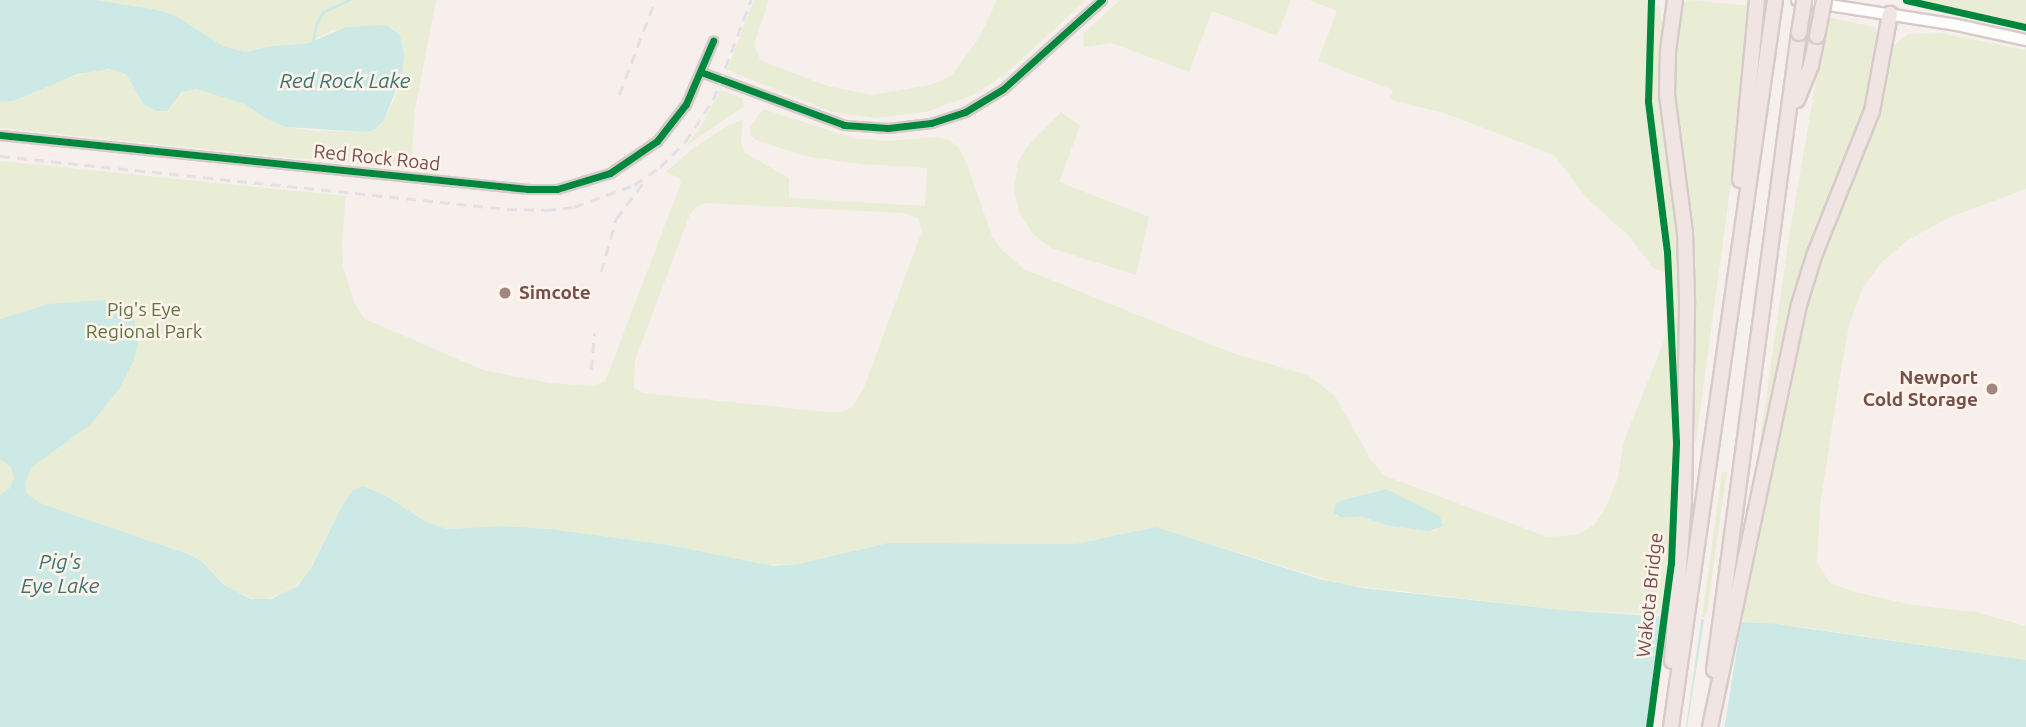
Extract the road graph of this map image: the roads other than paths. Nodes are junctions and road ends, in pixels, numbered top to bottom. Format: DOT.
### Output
graph roads {
  1 [pos="1102,0"];
  2 [pos="1675,0"];
  3 [pos="1757,0"];
  4 [pos="1775,0"];
  5 [pos="1797,0"];
  6 [pos="1804,0"];
  7 [pos="1824,0"];
  8 [pos="1890,14"];
  9 [pos="2026,40"];
  10 [pos="713,41"];
  11 [pos="701,72"];
  12 [pos="1790,118"];
  13 [pos="0,135"];
  14 [pos="1730,311"];
  15 [pos="1670,727"];
  16 [pos="1708,727"];
  1 -- 11 [label="street"];
  2 -- 15 [label="highway"];
  3 -- 14 [label="highway"];
  4 -- 14 [label="highway"];
  5 -- 8 [label="street"];
  6 -- 12 [label="highway, bridge"];
  7 -- 12 [label="highway, bridge"];
  8 -- 9 [label="street"];
  8 -- 16 [label="highway"];
  10 -- 11 [label="street, Red Rock Road"];
  11 -- 13 [label="street, Red Rock Road"];
  12 -- 16 [label="highway"];
  14 -- 15 [label="highway, Wakota Bridge"];
}
